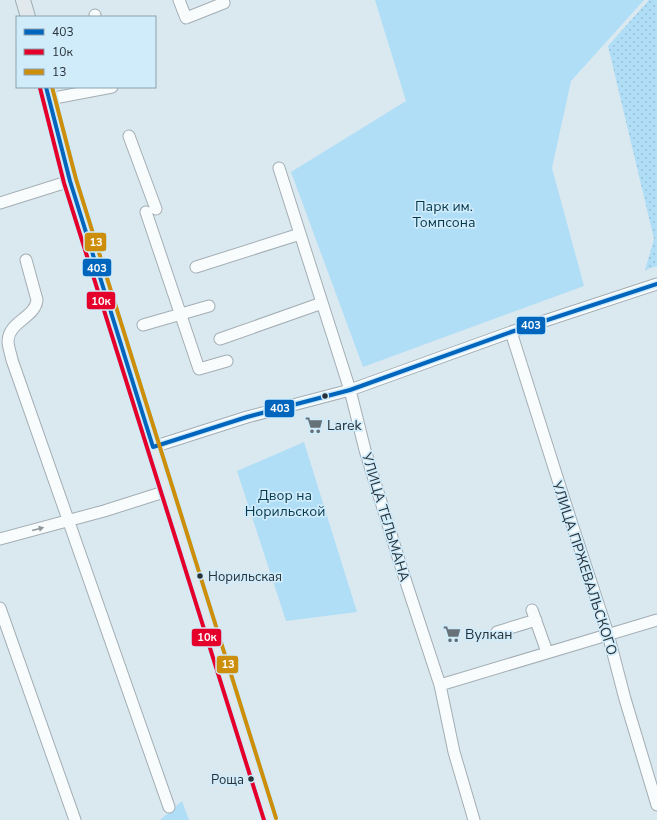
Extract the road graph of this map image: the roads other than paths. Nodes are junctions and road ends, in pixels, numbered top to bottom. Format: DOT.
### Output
graph roads {
  1 [pos="23,0"];
  2 [pos="179,0"];
  3 [pos="224,3"];
  4 [pos="28,16"];
  5 [pos="101,88"];
  6 [pos="48,93"];
  7 [pos="129,136"];
  8 [pos="279,168"];
  9 [pos="70,181"];
  10 [pos="0,203"];
  11 [pos="300,234"];
  12 [pos="26,260"];
  13 [pos="196,267"];
  14 [pos="657,284"];
  15 [pos="322,304"];
  16 [pos="209,306"];
  17 [pos="181,314"];
  18 [pos="143,325"];
  19 [pos="511,332"];
  20 [pos="220,339"];
  21 [pos="227,361"];
  22 [pos="350,390"];
  23 [pos="153,447"];
  24 [pos="167,491"];
  25 [pos="69,521"];
  26 [pos="0,539"];
  27 [pos="0,608"];
  28 [pos="657,620"];
  29 [pos="497,632"];
  30 [pos="608,634"];
  31 [pos="547,652"];
  32 [pos="440,685"];
  33 [pos="657,805"];
  34 [pos="169,807"];
  35 [pos="74,820"];
  36 [pos="270,820"];
  37 [pos="474,820"];
  1 -- 4 [label="main road"];
  2 -- 3 [label="street"];
  5 -- 6 [label="street"];
  6 -- 9 [label="main road"];
  7 -- 17 [label="street"];
  8 -- 11 [label="street, УЛИЦА ТЕЛЬМАНА"];
  9 -- 10 [label="street"];
  9 -- 23 [label="main road"];
  11 -- 13 [label="street"];
  11 -- 15 [label="street, УЛИЦА ТЕЛЬМАНА"];
  12 -- 25 [label="street"];
  14 -- 19 [label="street"];
  15 -- 20 [label="street"];
  15 -- 22 [label="street, УЛИЦА ТЕЛЬМАНА"];
  16 -- 17 [label="street"];
  17 -- 18 [label="street"];
  17 -- 21 [label="street"];
  19 -- 22 [label="street"];
  19 -- 30 [label="street, УЛИЦА ПРЖЕВАЛЬСКОГО"];
  22 -- 23 [label="street"];
  22 -- 32 [label="street, УЛИЦА ТЕЛЬМАНА"];
  23 -- 24 [label="main road"];
  24 -- 25 [label="street"];
  24 -- 36 [label="main road"];
  26 -- 25 [label="street, one-way"];
  25 -- 34 [label="street"];
  27 -- 35 [label="street"];
  28 -- 30 [label="street"];
  29 -- 31 [label="street"];
  30 -- 31 [label="street"];
  30 -- 33 [label="street, УЛИЦА ПРЖЕВАЛЬСКОГО"];
  31 -- 32 [label="street"];
  32 -- 37 [label="street, УЛИЦА ТЕЛЬМАНА"];
}
